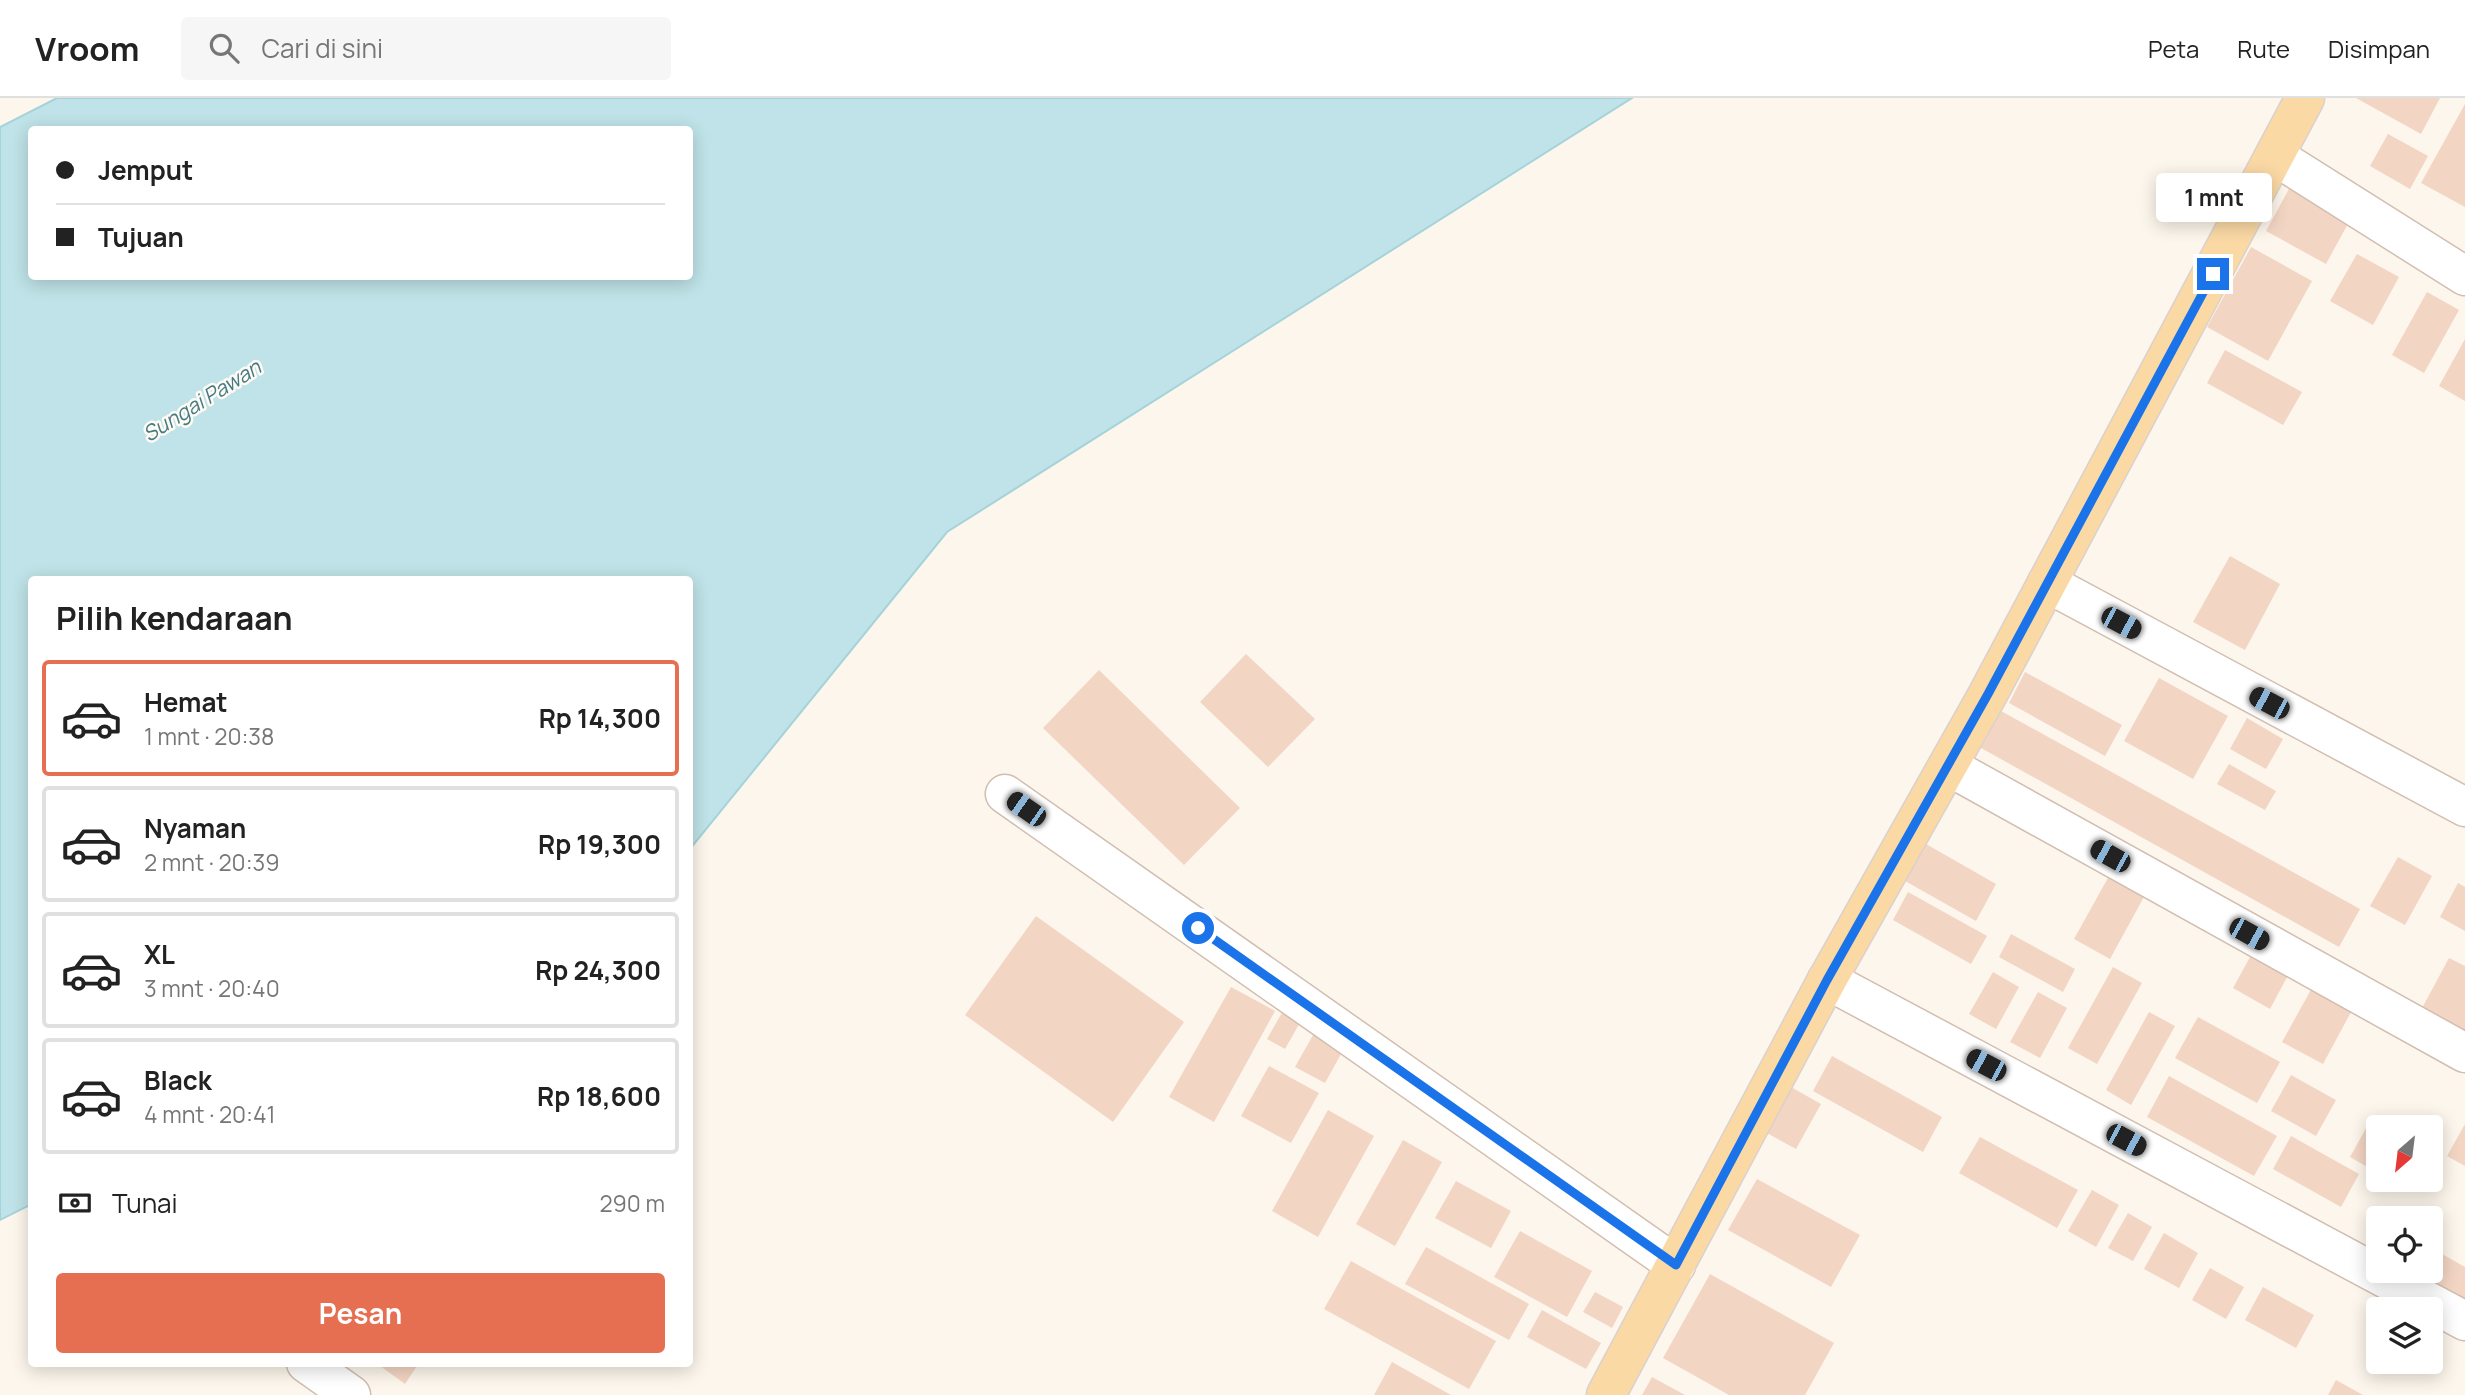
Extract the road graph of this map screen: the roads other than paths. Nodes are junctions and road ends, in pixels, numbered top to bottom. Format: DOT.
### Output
graph roads {
  1 [pos="2305,98"];
  2 [pos="2275,156"];
  3 [pos="2465,276"];
  4 [pos="2047,583"];
  5 [pos="1948,766"];
  6 [pos="1005,794"];
  7 [pos="2465,807"];
  8 [pos="1827,980"];
  9 [pos="2465,1053"];
  10 [pos="1676,1265"];
  11 [pos="2465,1321"];
  12 [pos="312,1367"];
  13 [pos="351,1395"];
  14 [pos="1606,1395"];
  1 -- 2 [label="main road"];
  2 -- 3 [label="street"];
  2 -- 4 [label="main road"];
  4 -- 5 [label="main road"];
  4 -- 7 [label="street"];
  5 -- 8 [label="main road"];
  5 -- 9 [label="street"];
  6 -- 10 [label="street"];
  8 -- 10 [label="main road"];
  8 -- 11 [label="street"];
  10 -- 14 [label="main road"];
  12 -- 13 [label="street"];
}
